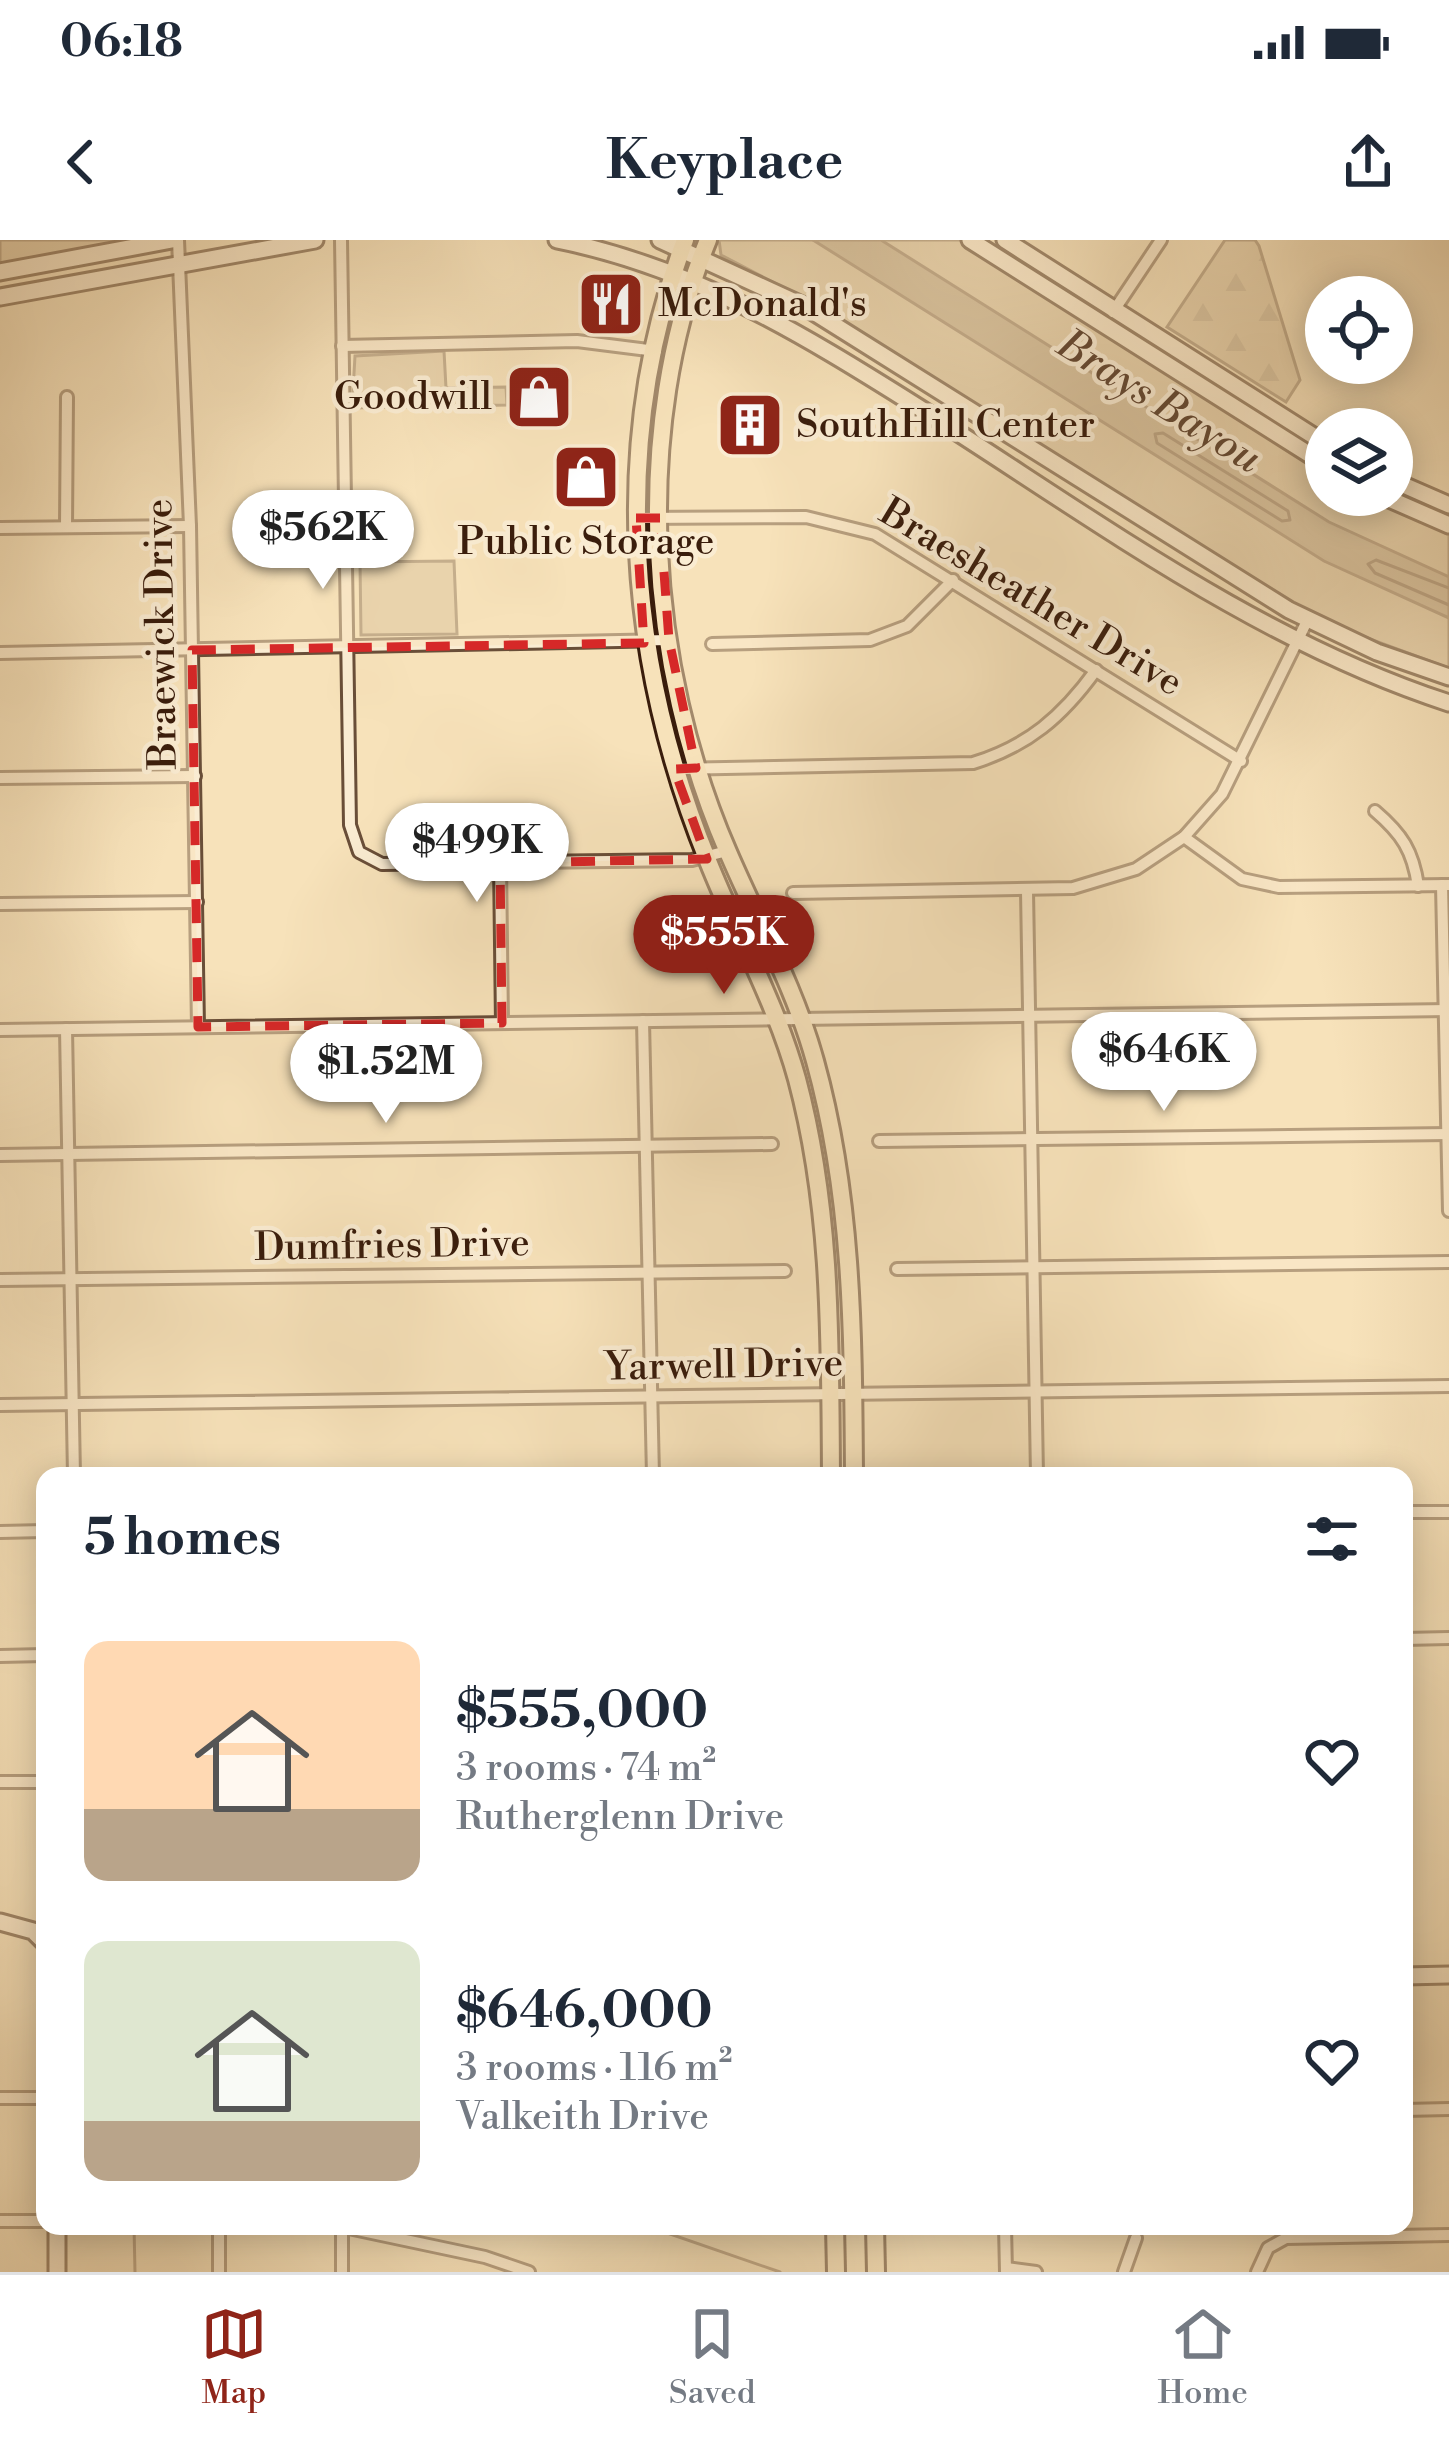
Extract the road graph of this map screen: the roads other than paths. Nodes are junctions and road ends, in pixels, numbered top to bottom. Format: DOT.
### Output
graph roads {
  1 [pos="175,240"];
  2 [pos="315,240"];
  3 [pos="340,240"];
  4 [pos="557,240"];
  5 [pos="660,240"];
  6 [pos="970,240"];
  7 [pos="1005,240"];
  8 [pos="1161,240"];
  9 [pos="683,244"];
  10 [pos="705,248"];
  11 [pos="183,264"];
  12 [pos="0,272"];
  13 [pos="674,272"];
  14 [pos="693,279"];
  15 [pos="0,297"];
  16 [pos="1114,310"];
  17 [pos="828,320"];
  18 [pos="1105,326"];
  19 [pos="813,341"];
  20 [pos="342,346"];
  21 [pos="656,351"];
  22 [pos="914,375"];
  23 [pos="901,396"];
  24 [pos="68,397"];
  25 [pos="645,397"];
  26 [pos="1295,424"];
  27 [pos="1305,430"];
  28 [pos="1285,440"];
  29 [pos="1305,452"];
  30 [pos="662,463"];
  31 [pos="1413,489"];
  32 [pos="1108,497"];
  33 [pos="1449,505"];
  34 [pos="1413,509"];
  35 [pos="636,518"];
  36 [pos="660,518"];
  37 [pos="1094,518"];
  38 [pos="1449,525"];
  39 [pos="190,526"];
  40 [pos="66,527"];
  41 [pos="0,528"];
  42 [pos="953,580"];
  43 [pos="1308,619"];
  44 [pos="669,640"];
  45 [pos="644,643"];
  46 [pos="712,644"];
  47 [pos="1296,644"];
  48 [pos="347,648"];
  49 [pos="192,650"];
  50 [pos="0,653"];
  51 [pos="1096,670"];
  52 [pos="1449,677"];
  53 [pos="1449,703"];
  54 [pos="1241,761"];
  55 [pos="674,769"];
  56 [pos="696,769"];
  57 [pos="195,776"];
  58 [pos="0,778"];
  59 [pos="1376,811"];
  60 [pos="1184,837"];
  61 [pos="727,851"];
  62 [pos="707,859"];
  63 [pos="500,863"];
  64 [pos="1445,885"];
  65 [pos="1418,886"];
  66 [pos="1027,891"];
  67 [pos="793,893"];
  68 [pos="197,902"];
  69 [pos="0,904"];
  70 [pos="1447,1010"];
  71 [pos="1029,1015"];
  72 [pos="802,1018"];
  73 [pos="778,1019"];
  74 [pos="644,1021"];
  75 [pos="502,1023"];
  76 [pos="199,1027"];
  77 [pos="66,1029"];
  78 [pos="0,1030"];
  79 [pos="1448,1135"];
  80 [pos="1031,1139"];
  81 [pos="879,1142"];
  82 [pos="772,1144"];
  83 [pos="647,1146"];
  84 [pos="68,1154"];
  85 [pos="0,1155"];
  86 [pos="1449,1211"];
  87 [pos="1449,1262"];
  88 [pos="1033,1267"];
  89 [pos="897,1269"];
  90 [pos="785,1271"];
  91 [pos="650,1274"];
  92 [pos="71,1279"];
  93 [pos="0,1280"];
  94 [pos="1449,1386"];
  95 [pos="1036,1392"];
  96 [pos="830,1394"];
  97 [pos="854,1394"];
  98 [pos="651,1396"];
  99 [pos="73,1404"];
  100 [pos="0,1406"];
  101 [pos="74,1467"];
  102 [pos="653,1467"];
  103 [pos="831,1467"];
  104 [pos="854,1467"];
  105 [pos="1037,1467"];
  106 [pos="1413,1512"];
  107 [pos="1449,1512"];
  108 [pos="36,1531"];
  109 [pos="0,1532"];
  110 [pos="1449,1638"];
  111 [pos="1413,1639"];
  112 [pos="36,1655"];
  113 [pos="0,1656"];
  114 [pos="0,1782"];
  115 [pos="36,1782"];
  116 [pos="0,1922"];
  117 [pos="36,1934"];
  118 [pos="1449,1975"];
  119 [pos="1413,1976"];
  120 [pos="0,2098"];
  121 [pos="36,2098"];
  122 [pos="1449,2109"];
  123 [pos="1413,2110"];
  124 [pos="36,2221"];
  125 [pos="0,2222"];
  126 [pos="1413,2233"];
  127 [pos="57,2235"];
  128 [pos="219,2235"];
  129 [pos="340,2235"];
  130 [pos="382,2235"];
  131 [pos="835,2235"];
  132 [pos="875,2235"];
  133 [pos="1005,2235"];
  134 [pos="1316,2235"];
  135 [pos="1449,2235"];
  136 [pos="1136,2238"];
  137 [pos="485,2257"];
  138 [pos="1006,2270"];
  139 [pos="57,2272"];
  140 [pos="220,2272"];
  141 [pos="342,2272"];
  142 [pos="482,2272"];
  143 [pos="529,2272"];
  144 [pos="836,2272"];
  145 [pos="876,2272"];
  146 [pos="1036,2272"];
  147 [pos="1124,2272"];
  148 [pos="1257,2272"];
  1 -- 11 [label="street, Braewick Drive"];
  1 -- 12 [label="main road"];
  2 -- 11 [label="main road"];
  3 -- 20 [label="street"];
  4 -- 13 [label="main road"];
  5 -- 9 [label="main road"];
  6 -- 18 [label="main road"];
  7 -- 16 [label="main road"];
  8 -- 16 [label="street"];
  9 -- 10 [label="main road"];
  9 -- 13 [label="main road"];
  10 -- 14 [label="main road"];
  10 -- 17 [label="main road"];
  11 -- 15 [label="main road"];
  11 -- 39 [label="street, Braewick Drive"];
  13 -- 14 [label="main road"];
  13 -- 21 [label="main road"];
  14 -- 19 [label="main road"];
  14 -- 30 [label="main road"];
  16 -- 18 [label="street"];
  16 -- 26 [label="main road"];
  17 -- 19 [label="main road"];
  17 -- 22 [label="main road"];
  18 -- 28 [label="main road"];
  19 -- 23 [label="main road"];
  20 -- 21 [label="street"];
  20 -- 48 [label="street"];
  21 -- 25 [label="main road"];
  22 -- 23 [label="main road"];
  22 -- 32 [label="main road"];
  23 -- 37 [label="main road"];
  24 -- 40 [label="street"];
  25 -- 30 [label="main road"];
  25 -- 35 [label="main road"];
  26 -- 27 [label="main road"];
  26 -- 28 [label="main road"];
  28 -- 29 [label="main road"];
  30 -- 36 [label="main road"];
  31 -- 33 [label="main road"];
  32 -- 37 [label="main road"];
  32 -- 43 [label="main road"];
  34 -- 38 [label="main road"];
  35 -- 36 [label="street, Braesheather Drive"];
  35 -- 45 [label="main road"];
  36 -- 42 [label="street, Braesheather Drive"];
  36 -- 44 [label="main road"];
  37 -- 47 [label="main road"];
  39 -- 40 [label="street"];
  39 -- 49 [label="street, Braewick Drive"];
  40 -- 41 [label="street"];
  42 -- 46 [label="street"];
  42 -- 51 [label="street, Braesheather Drive"];
  43 -- 47 [label="street"];
  43 -- 52 [label="main road"];
  44 -- 45 [label="street"];
  44 -- 56 [label="main road"];
  45 -- 48 [label="street"];
  45 -- 55 [label="main road"];
  47 -- 53 [label="main road"];
  47 -- 54 [label="street"];
  48 -- 49 [label="street"];
  48 -- 63 [label="street"];
  49 -- 50 [label="street"];
  49 -- 57 [label="street, Braewick Drive"];
  51 -- 54 [label="street, Braesheather Drive"];
  51 -- 56 [label="street"];
  54 -- 60 [label="street"];
  55 -- 56 [label="street"];
  55 -- 62 [label="main road"];
  56 -- 61 [label="main road"];
  57 -- 58 [label="street"];
  57 -- 68 [label="street, Braewick Drive"];
  59 -- 65 [label="street"];
  60 -- 65 [label="street"];
  60 -- 66 [label="street"];
  61 -- 62 [label="street"];
  61 -- 72 [label="main road"];
  62 -- 63 [label="street"];
  62 -- 73 [label="main road"];
  63 -- 75 [label="street"];
  64 -- 65 [label="street"];
  64 -- 70 [label="street"];
  66 -- 67 [label="street"];
  66 -- 71 [label="street"];
  68 -- 69 [label="street"];
  68 -- 76 [label="street, Braewick Drive"];
  70 -- 71 [label="street"];
  70 -- 79 [label="street"];
  71 -- 72 [label="street"];
  71 -- 80 [label="street"];
  72 -- 73 [label="street"];
  72 -- 97 [label="main road"];
  73 -- 74 [label="street"];
  73 -- 96 [label="main road"];
  74 -- 75 [label="street"];
  74 -- 83 [label="street"];
  75 -- 76 [label="street"];
  76 -- 77 [label="street"];
  77 -- 78 [label="street"];
  77 -- 84 [label="street"];
  79 -- 80 [label="street"];
  79 -- 86 [label="street"];
  80 -- 81 [label="street"];
  80 -- 88 [label="street"];
  82 -- 83 [label="street"];
  83 -- 84 [label="street"];
  83 -- 91 [label="street"];
  84 -- 85 [label="street"];
  84 -- 92 [label="street"];
  87 -- 88 [label="street"];
  88 -- 89 [label="street"];
  88 -- 95 [label="street"];
  90 -- 91 [label="street, Dumfries Drive"];
  91 -- 92 [label="street, Dumfries Drive"];
  91 -- 98 [label="street"];
  92 -- 93 [label="street, Dumfries Drive"];
  92 -- 99 [label="street"];
  94 -- 95 [label="street, Yarwell Drive"];
  95 -- 97 [label="street, Yarwell Drive"];
  95 -- 105 [label="street"];
  96 -- 97 [label="street, Yarwell Drive"];
  96 -- 98 [label="street, Yarwell Drive"];
  96 -- 103 [label="main road"];
  97 -- 104 [label="main road"];
  98 -- 99 [label="street, Yarwell Drive"];
  98 -- 102 [label="street"];
  99 -- 100 [label="street, Yarwell Drive"];
  99 -- 101 [label="street"];
  106 -- 107 [label="street"];
  108 -- 109 [label="street"];
  110 -- 111 [label="street"];
  112 -- 113 [label="street"];
  114 -- 115 [label="street"];
  116 -- 117 [label="main road"];
  118 -- 119 [label="main road"];
  120 -- 121 [label="street"];
  122 -- 123 [label="street"];
  124 -- 125 [label="street"];
  126 -- 135 [label="street"];
  127 -- 139 [label="main road"];
  128 -- 140 [label="street"];
  129 -- 141 [label="street"];
  130 -- 137 [label="street"];
  131 -- 144 [label="main road"];
  132 -- 145 [label="main road"];
  133 -- 138 [label="street"];
  134 -- 148 [label="street"];
  136 -- 147 [label="street"];
  137 -- 142 [label="street"];
  137 -- 143 [label="street"];
  138 -- 146 [label="street"];
}
